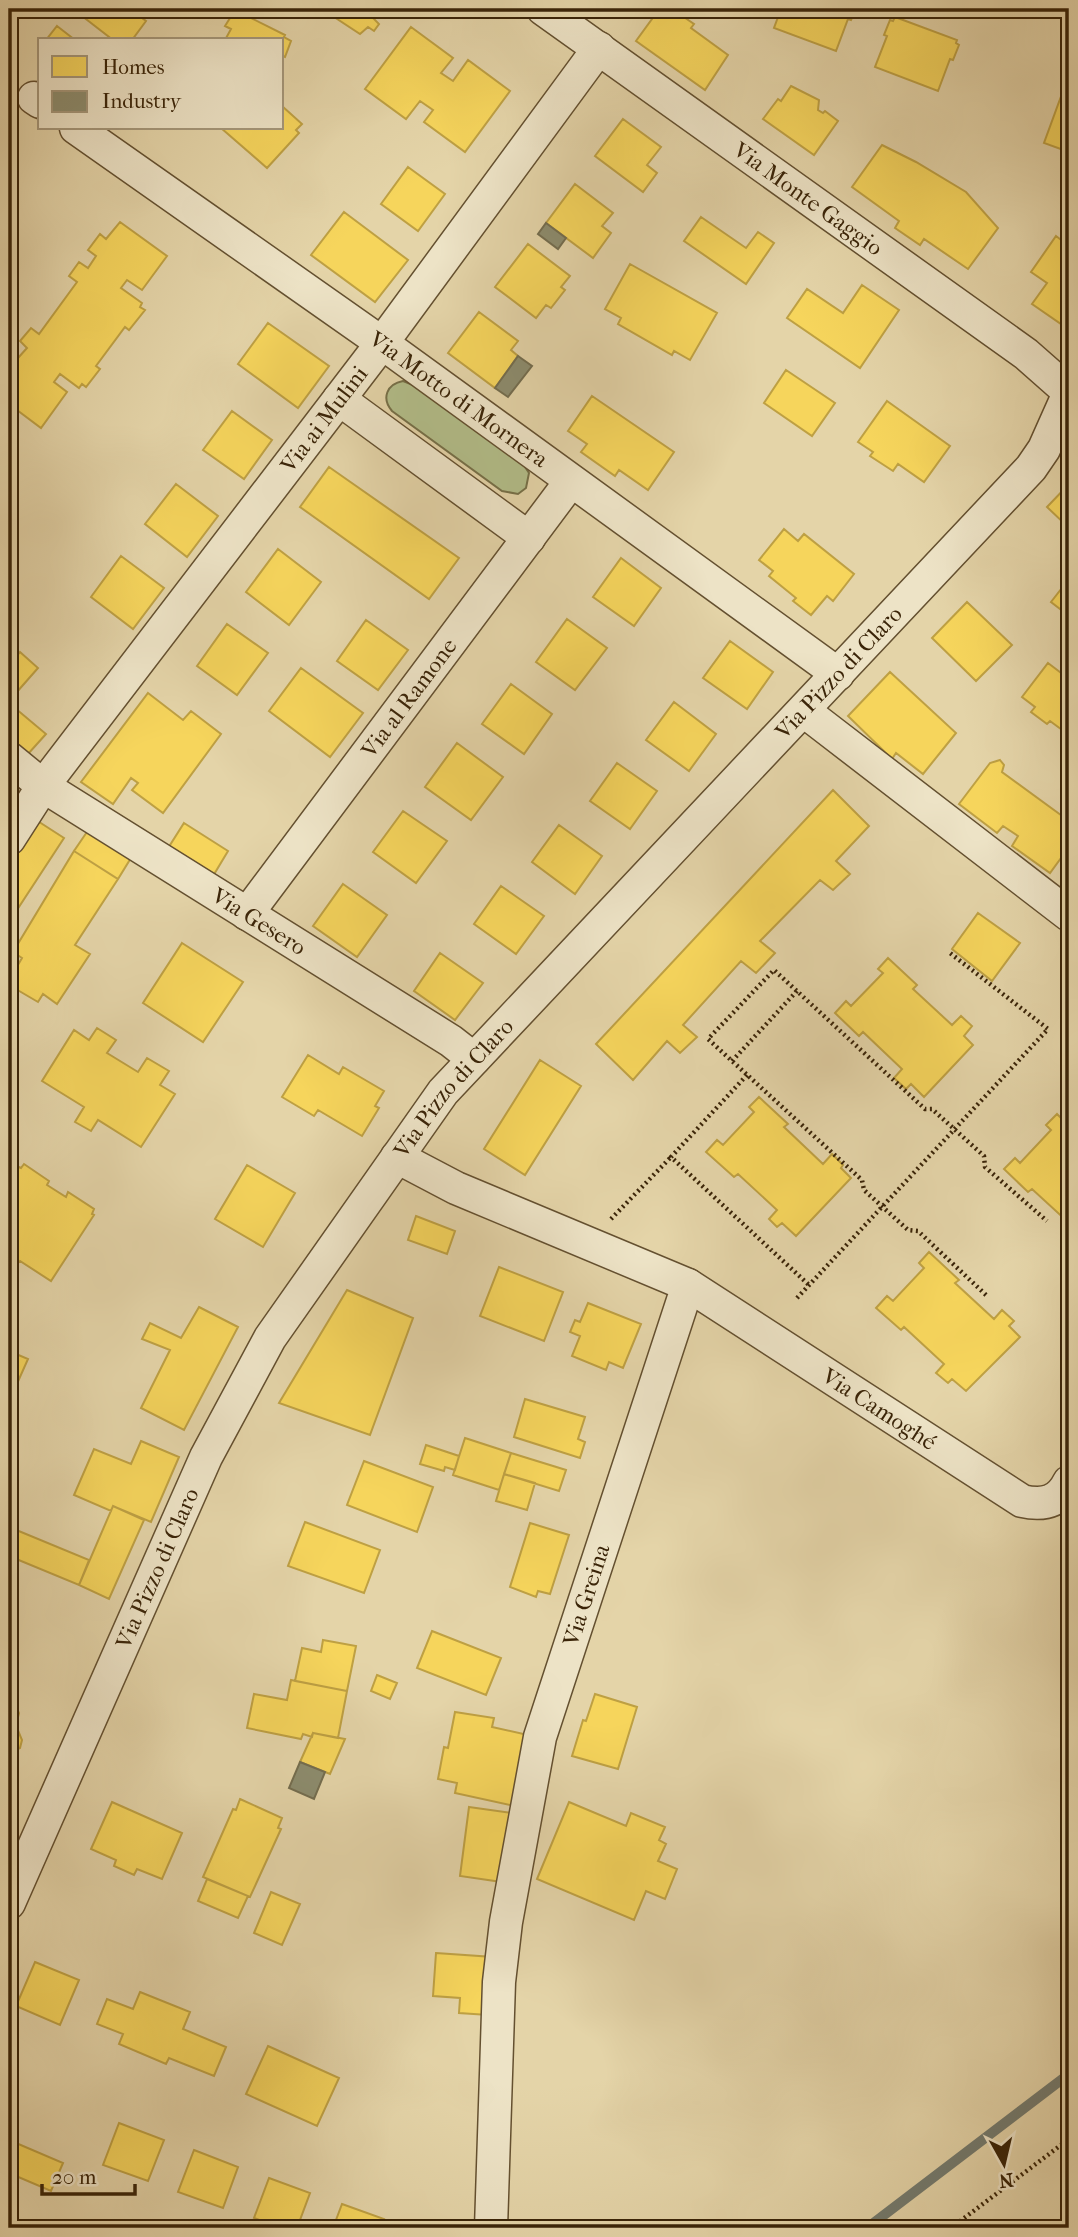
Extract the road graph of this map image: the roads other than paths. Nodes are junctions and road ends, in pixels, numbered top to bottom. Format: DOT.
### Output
graph roads {
  1 [pos="542,9"];
  2 [pos="599,48"];
  3 [pos="79,130"];
  4 [pos="382,343"];
  5 [pos="1069,393"];
  6 [pos="339,399"];
  7 [pos="571,481"];
  8 [pos="529,538"];
  9 [pos="838,674"];
  10 [pos="804,711"];
  11 [pos="9,758"];
  12 [pos="43,786"];
  13 [pos="9,839"];
  14 [pos="247,914"];
  15 [pos="1069,915"];
  16 [pos="474,1059"];
  17 [pos="397,1157"];
  18 [pos="688,1285"];
  19 [pos="1069,1482"];
  20 [pos="17,1861"];
  21 [pos="9,1903"];
  22 [pos="491,2228"];
  1 -- 2 [label="street, Via Monte Gaggio"];
  2 -- 4 [label="street, Via ai Mulini"];
  2 -- 5 [label="street, Via Monte Gaggio"];
  3 -- 4 [label="street, Via Motto di Mornera"];
  4 -- 6 [label="street, Via ai Mulini"];
  4 -- 7 [label="street, Via Motto di Mornera"];
  5 -- 9 [label="street, Via Pizzo di Claro"];
  6 -- 8 [label="street"];
  6 -- 12 [label="street, Via ai Mulini"];
  7 -- 8 [label="street, Via al Ramone"];
  7 -- 9 [label="street, Via Motto di Mornera"];
  8 -- 14 [label="street, Via al Ramone"];
  9 -- 10 [label="street, Via Pizzo di Claro"];
  10 -- 15 [label="street"];
  10 -- 16 [label="street, Via Pizzo di Claro"];
  11 -- 12 [label="street, Via Gesero"];
  12 -- 13 [label="street"];
  12 -- 14 [label="street, Via Gesero"];
  14 -- 16 [label="street, Via Gesero"];
  16 -- 17 [label="street, Via Pizzo di Claro"];
  17 -- 18 [label="street"];
  17 -- 20 [label="street, Via Pizzo di Claro"];
  18 -- 19 [label="street, Via Camoghé"];
  18 -- 22 [label="street, Via Greina"];
  20 -- 21 [label="street, Via Pizzo di Claro"];
}
